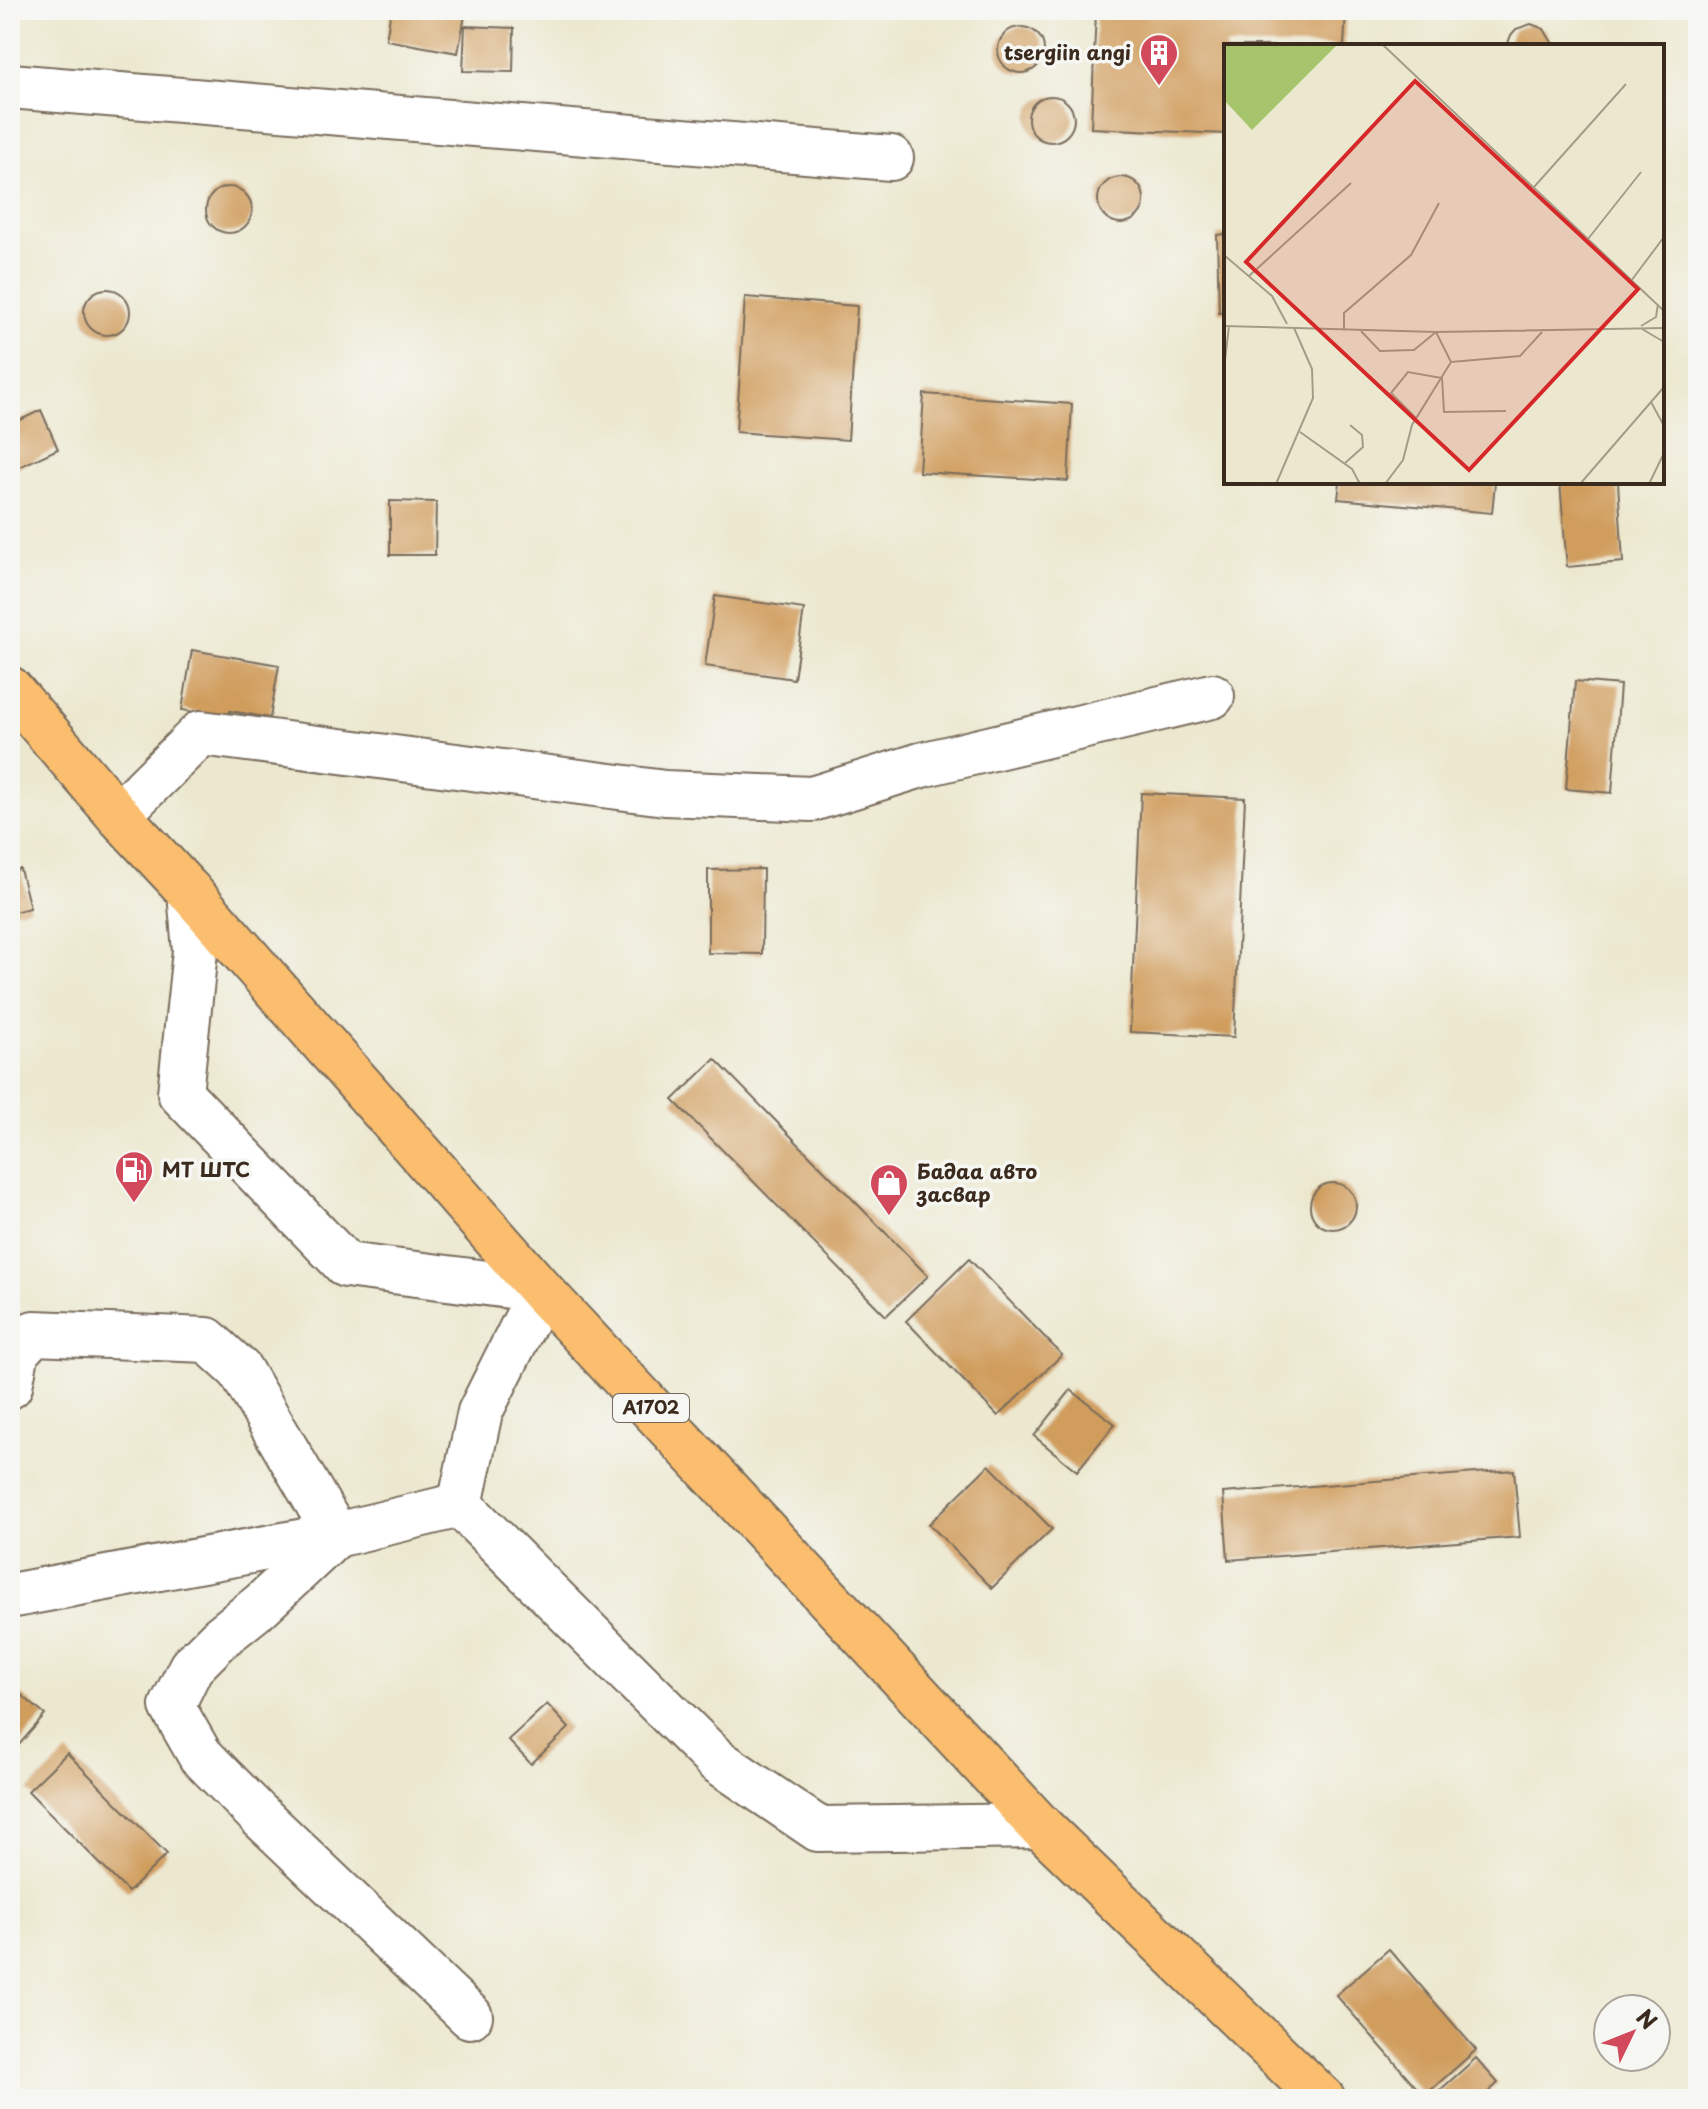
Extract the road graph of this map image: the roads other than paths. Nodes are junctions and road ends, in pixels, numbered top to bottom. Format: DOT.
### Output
graph roads {
  1 [pos="10,86"];
  2 [pos="891,158"];
  3 [pos="10,689"];
  4 [pos="1212,696"];
  5 [pos="118,815"];
  6 [pos="190,892"];
  7 [pos="541,1290"];
  8 [pos="10,1386"];
  9 [pos="460,1505"];
  10 [pos="336,1535"];
  11 [pos="10,1596"];
  12 [pos="1040,1826"];
  13 [pos="470,2016"];
  14 [pos="1323,2099"];
  1 -- 2 [label="street"];
  3 -- 5 [label="highway, A1702"];
  4 -- 5 [label="street"];
  5 -- 6 [label="highway, A1702"];
  6 -- 7 [label="highway, A1702"];
  6 -- 7 [label="street"];
  7 -- 9 [label="street"];
  7 -- 12 [label="highway, A1702"];
  8 -- 10 [label="street"];
  9 -- 10 [label="street"];
  9 -- 12 [label="street"];
  10 -- 11 [label="street"];
  10 -- 13 [label="street"];
  12 -- 14 [label="highway, A1702"];
}
